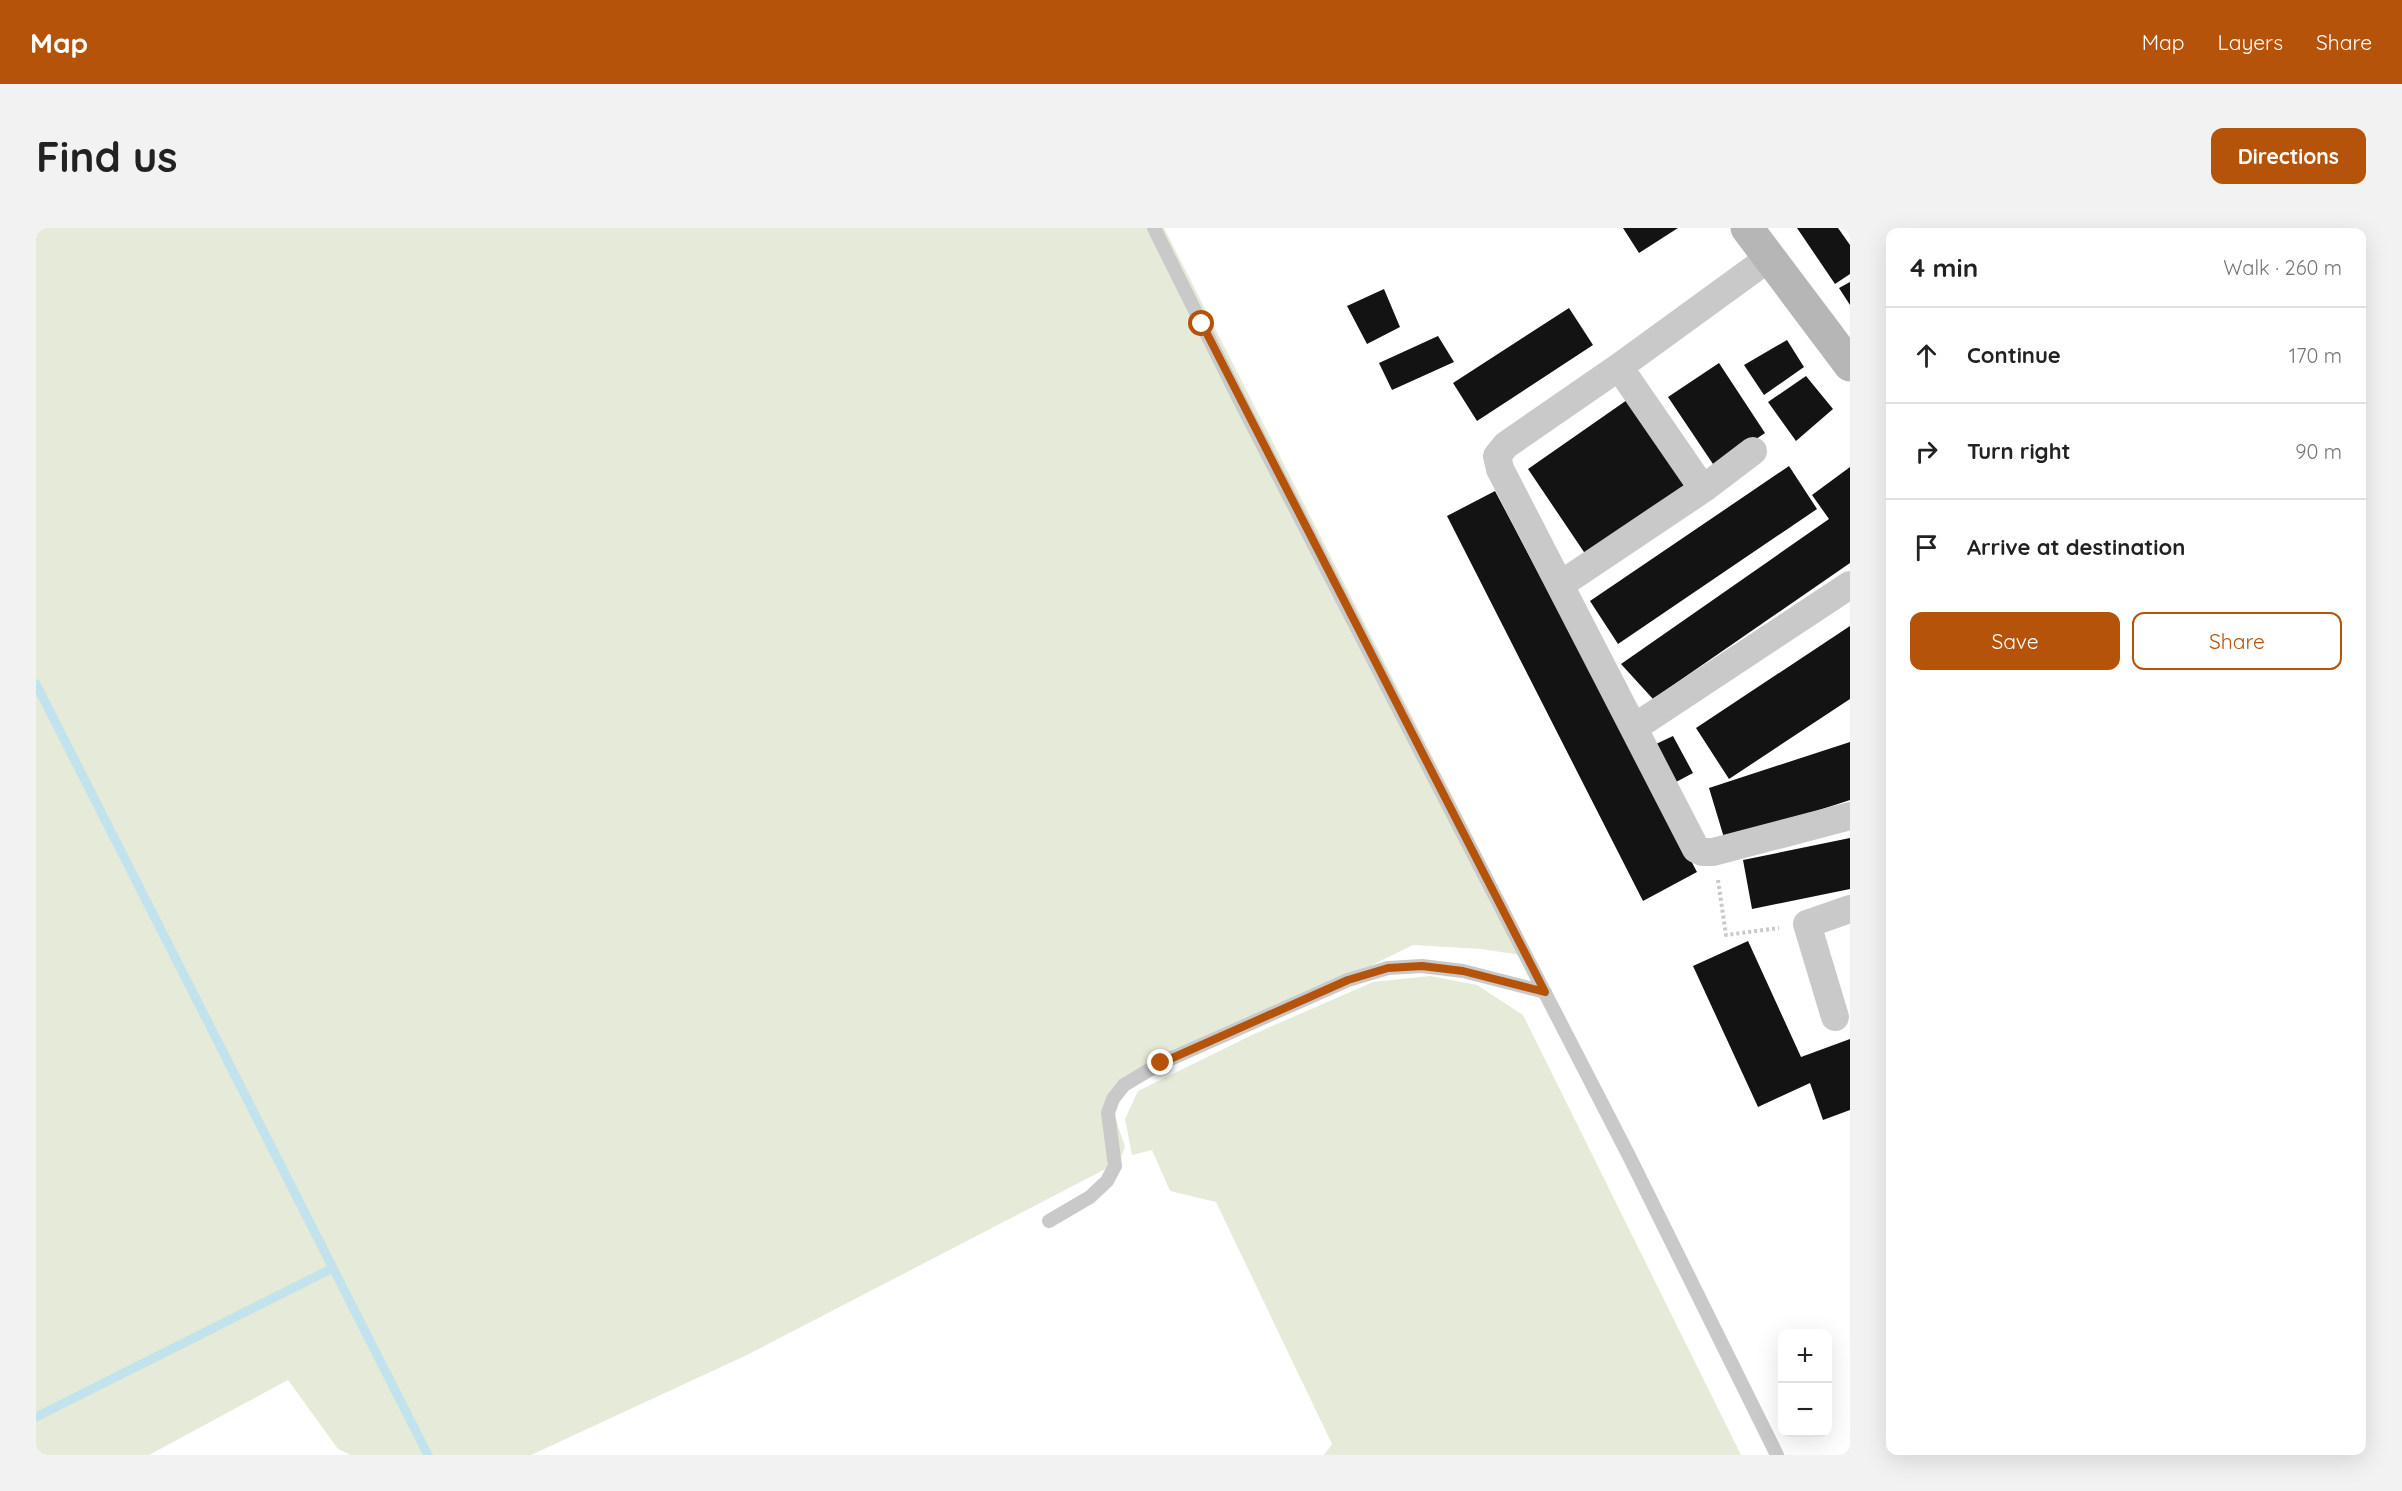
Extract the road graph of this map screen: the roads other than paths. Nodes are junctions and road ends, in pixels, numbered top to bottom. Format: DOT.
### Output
graph roads {
  1 [pos="1154,228"];
  2 [pos="1747,228"];
  3 [pos="1769,258"];
  4 [pos="1850,365"];
  5 [pos="1619,367"];
  6 [pos="1753,451"];
  7 [pos="1703,489"];
  8 [pos="1560,585"];
  9 [pos="1850,585"];
  10 [pos="1635,728"];
  11 [pos="1850,816"];
  12 [pos="1850,909"];
  13 [pos="1545,992"];
  14 [pos="1835,1017"];
  15 [pos="1049,1221"];
  16 [pos="1777,1455"];
  1 -- 13 [label="lane"];
  2 -- 3 [label="street"];
  3 -- 4 [label="street"];
  3 -- 5 [label="street"];
  5 -- 7 [label="street"];
  5 -- 8 [label="street"];
  6 -- 7 [label="street"];
  7 -- 8 [label="street"];
  8 -- 10 [label="street"];
  9 -- 10 [label="street"];
  10 -- 11 [label="street"];
  12 -- 14 [label="street"];
  13 -- 15 [label="lane"];
  13 -- 16 [label="lane"];
}
